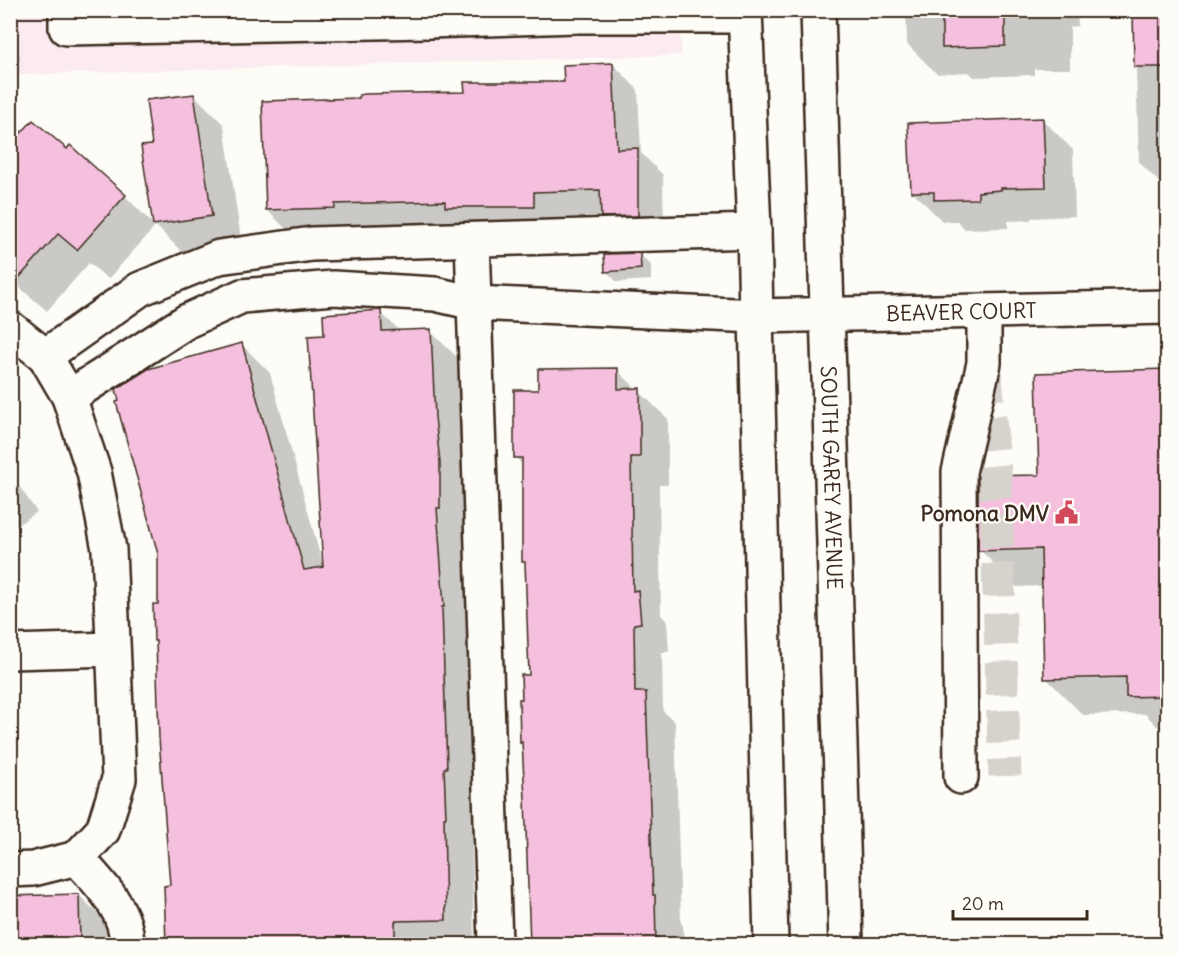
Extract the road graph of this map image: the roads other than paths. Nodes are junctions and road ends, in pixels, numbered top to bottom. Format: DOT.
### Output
graph roads {
  1 [pos="66,10"];
  2 [pos="818,10"];
  3 [pos="575,13"];
  4 [pos="745,13"];
  5 [pos="428,16"];
  6 [pos="754,231"];
  7 [pos="472,240"];
  8 [pos="474,303"];
  9 [pos="1167,306"];
  10 [pos="984,311"];
  11 [pos="827,314"];
  12 [pos="756,316"];
  13 [pos="10,328"];
  14 [pos="45,356"];
  15 [pos="69,397"];
  16 [pos="113,650"];
  17 [pos="10,652"];
  18 [pos="961,777"];
  19 [pos="77,858"];
  20 [pos="10,870"];
  21 [pos="128,945"];
  22 [pos="495,945"];
  23 [pos="771,945"];
  24 [pos="846,945"];
  1 -- 5 [label="main road"];
  2 -- 11 [label="main road, SOUTH GAREY AVENUE"];
  3 -- 4 [label="main road"];
  3 -- 5 [label="main road"];
  4 -- 6 [label="main road"];
  6 -- 7 [label="main road"];
  6 -- 12 [label="main road"];
  7 -- 8 [label="main road"];
  7 -- 14 [label="main road"];
  8 -- 12 [label="main road, BEAVER COURT"];
  8 -- 15 [label="main road, BEAVER COURT"];
  8 -- 22 [label="main road"];
  9 -- 10 [label="main road, BEAVER COURT"];
  10 -- 11 [label="main road, BEAVER COURT"];
  10 -- 18 [label="main road"];
  11 -- 12 [label="main road, BEAVER COURT"];
  11 -- 24 [label="main road, SOUTH GAREY AVENUE"];
  12 -- 23 [label="main road"];
  13 -- 14 [label="main road"];
  14 -- 15 [label="main road"];
  15 -- 16 [label="main road"];
  16 -- 17 [label="main road"];
  16 -- 19 [label="main road"];
  19 -- 20 [label="main road"];
  19 -- 21 [label="main road"];
}
